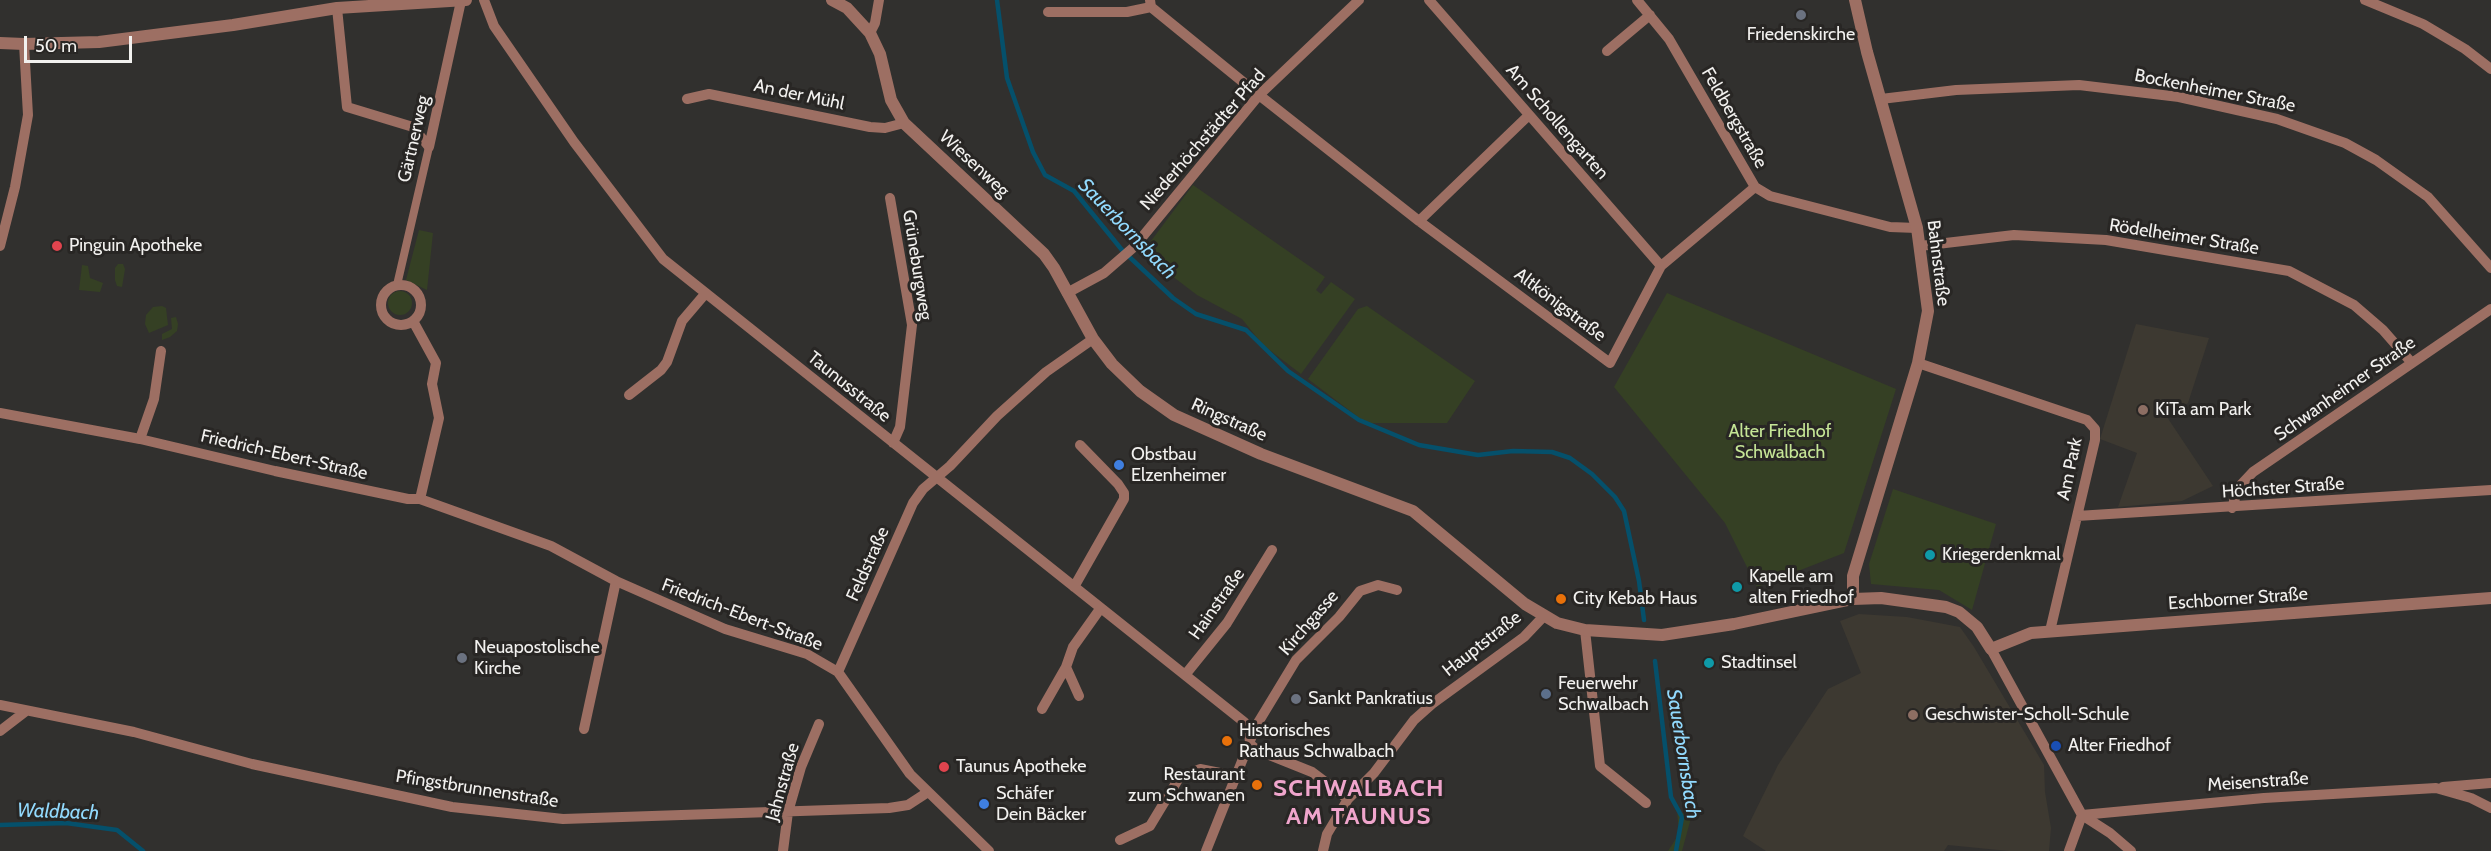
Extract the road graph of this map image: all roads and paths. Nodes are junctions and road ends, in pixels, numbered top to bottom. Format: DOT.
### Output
graph roads {
  1 [pos="461,0"];
  2 [pos="466,0"];
  3 [pos="484,0"];
  4 [pos="832,0"];
  5 [pos="879,0"];
  6 [pos="1359,0"];
  7 [pos="1429,0"];
  8 [pos="1637,0"];
  9 [pos="1855,0"];
  10 [pos="2365,0"];
  11 [pos="363,3"];
  12 [pos="1151,3"];
  13 [pos="337,8"];
  14 [pos="1048,12"];
  15 [pos="1650,15"];
  16 [pos="870,33"];
  17 [pos="0,43"];
  18 [pos="24,44"];
  19 [pos="1606,51"];
  20 [pos="2491,69"];
  21 [pos="1259,95"];
  22 [pos="687,99"];
  23 [pos="1881,99"];
  24 [pos="1529,115"];
  25 [pos="904,123"];
  26 [pos="429,147"];
  27 [pos="1755,187"];
  28 [pos="890,198"];
  29 [pos="1419,221"];
  30 [pos="1917,228"];
  31 [pos="0,246"];
  32 [pos="1920,246"];
  33 [pos="1661,266"];
  34 [pos="2491,268"];
  35 [pos="398,285"];
  36 [pos="1067,293"];
  37 [pos="705,294"];
  38 [pos="2491,309"];
  39 [pos="414,321"];
  40 [pos="1093,339"];
  41 [pos="161,351"];
  42 [pos="2411,362"];
  43 [pos="1918,363"];
  44 [pos="628,395"];
  45 [pos="0,412"];
  46 [pos="140,439"];
  47 [pos="892,443"];
  48 [pos="1080,445"];
  49 [pos="936,476"];
  50 [pos="2491,490"];
  51 [pos="420,500"];
  52 [pos="2232,508"];
  53 [pos="2077,516"];
  54 [pos="1272,550"];
  55 [pos="616,581"];
  56 [pos="1074,587"];
  57 [pos="1397,590"];
  58 [pos="2491,598"];
  59 [pos="1853,599"];
  60 [pos="1100,609"];
  61 [pos="1543,616"];
  62 [pos="1585,630"];
  63 [pos="2050,631"];
  64 [pos="1991,649"];
  65 [pos="1066,667"];
  66 [pos="838,672"];
  67 [pos="1185,675"];
  68 [pos="1079,696"];
  69 [pos="0,705"];
  70 [pos="1042,709"];
  71 [pos="26,711"];
  72 [pos="819,724"];
  73 [pos="584,729"];
  74 [pos="0,731"];
  75 [pos="1250,744"];
  76 [pos="1235,780"];
  77 [pos="2491,783"];
  78 [pos="2436,788"];
  79 [pos="928,792"];
  80 [pos="1348,799"];
  81 [pos="1646,802"];
  82 [pos="2491,808"];
  83 [pos="788,812"];
  84 [pos="2082,815"];
  85 [pos="1120,840"];
  86 [pos="783,851"];
  87 [pos="989,851"];
  88 [pos="1206,851"];
  89 [pos="1323,851"];
  90 [pos="2069,851"];
  91 [pos="2131,851"];
  1 -- 2 [label="street"];
  1 -- 11 [label="street"];
  1 -- 26 [label="street, Gärtnerweg"];
  3 -- 37 [label="street, Taunusstraße"];
  4 -- 16 [label="street, Wiesenweg"];
  5 -- 16 [label="street"];
  6 -- 21 [label="street, Niederhöchstädter Pfad"];
  7 -- 24 [label="street, Am Schollengarten"];
  8 -- 15 [label="street, Feldbergstraße"];
  9 -- 23 [label="street, Bahnstraße"];
  10 -- 20 [label="street"];
  11 -- 13 [label="street"];
  12 -- 14 [label="street, Altkönigstraße"];
  12 -- 21 [label="street, Altkönigstraße"];
  13 -- 18 [label="street"];
  13 -- 26 [label="street"];
  15 -- 19 [label="street"];
  15 -- 27 [label="street, Feldbergstraße"];
  16 -- 25 [label="street, Wiesenweg"];
  17 -- 18 [label="street"];
  18 -- 31 [label="street"];
  21 -- 29 [label="street, Altkönigstraße"];
  21 -- 36 [label="street, Niederhöchstädter Pfad"];
  22 -- 25 [label="street, An der Mühl"];
  23 -- 30 [label="street, Bahnstraße"];
  23 -- 34 [label="street, Bockenheimer Straße"];
  24 -- 29 [label="street"];
  24 -- 33 [label="street, Am Schollengarten"];
  25 -- 36 [label="street, Wiesenweg"];
  26 -- 35 [label="street, Gärtnerweg"];
  27 -- 30 [label="street, Feldbergstraße"];
  27 -- 33 [label="street, Altkönigstraße"];
  28 -- 47 [label="street, Grüneburgweg"];
  29 -- 33 [label="street, Altkönigstraße"];
  30 -- 32 [label="street, Bahnstraße"];
  32 -- 42 [label="street, Rödelheimer Straße"];
  32 -- 43 [label="street, Bahnstraße"];
  35 -- 39 [label="street"];
  35 -- 39 [label="street"];
  36 -- 40 [label="street, Wiesenweg"];
  37 -- 44 [label="street"];
  37 -- 47 [label="street, Taunusstraße"];
  38 -- 42 [label="street, Schwanheimer Straße"];
  39 -- 51 [label="street"];
  40 -- 49 [label="street"];
  40 -- 61 [label="street, Ringstraße"];
  41 -- 46 [label="street"];
  42 -- 52 [label="street, Schwanheimer Straße"];
  43 -- 53 [label="street, Am Park"];
  43 -- 59 [label="street, Bahnstraße"];
  45 -- 46 [label="street, Friedrich-Ebert-Straße"];
  46 -- 51 [label="street, Friedrich-Ebert-Straße"];
  47 -- 49 [label="street, Taunusstraße"];
  48 -- 56 [label="street"];
  49 -- 56 [label="street, Taunusstraße"];
  49 -- 66 [label="street, Feldstraße"];
  50 -- 52 [label="street, Höchster Straße"];
  51 -- 55 [label="street, Friedrich-Ebert-Straße"];
  52 -- 53 [label="street, Höchster Straße"];
  53 -- 63 [label="street, Am Park"];
  54 -- 67 [label="street, Hainstraße"];
  55 -- 66 [label="street, Friedrich-Ebert-Straße"];
  55 -- 73 [label="street"];
  56 -- 60 [label="street, Taunusstraße"];
  57 -- 75 [label="street, Kirchgasse"];
  58 -- 63 [label="street, Eschborner Straße"];
  59 -- 62 [label="street, Ringstraße"];
  59 -- 64 [label="street"];
  60 -- 65 [label="street"];
  60 -- 67 [label="street, Taunusstraße"];
  61 -- 62 [label="street, Ringstraße"];
  61 -- 80 [label="street, Hauptstraße"];
  62 -- 81 [label="street"];
  63 -- 64 [label="street, Eschborner Straße"];
  64 -- 84 [label="street"];
  65 -- 68 [label="street"];
  65 -- 70 [label="street"];
  66 -- 79 [label="street, Friedrich-Ebert-Straße"];
  67 -- 75 [label="street, Taunusstraße"];
  69 -- 71 [label="street, Pfingstbrunnenstraße"];
  71 -- 74 [label="street"];
  71 -- 83 [label="street, Pfingstbrunnenstraße"];
  72 -- 83 [label="street, Jahnstraße"];
  75 -- 76 [label="street, Kirchgasse"];
  75 -- 80 [label="street"];
  76 -- 85 [label="street"];
  76 -- 88 [label="street, Kirchgasse"];
  77 -- 78 [label="street, Meisenstraße"];
  78 -- 82 [label="street, Meisenstraße"];
  78 -- 84 [label="street, Meisenstraße"];
  79 -- 83 [label="street, Pfingstbrunnenstraße"];
  79 -- 87 [label="street, Friedrich-Ebert-Straße"];
  80 -- 89 [label="street, Hauptstraße"];
  83 -- 86 [label="street, Jahnstraße"];
  84 -- 90 [label="street"];
  84 -- 91 [label="street"];
}
